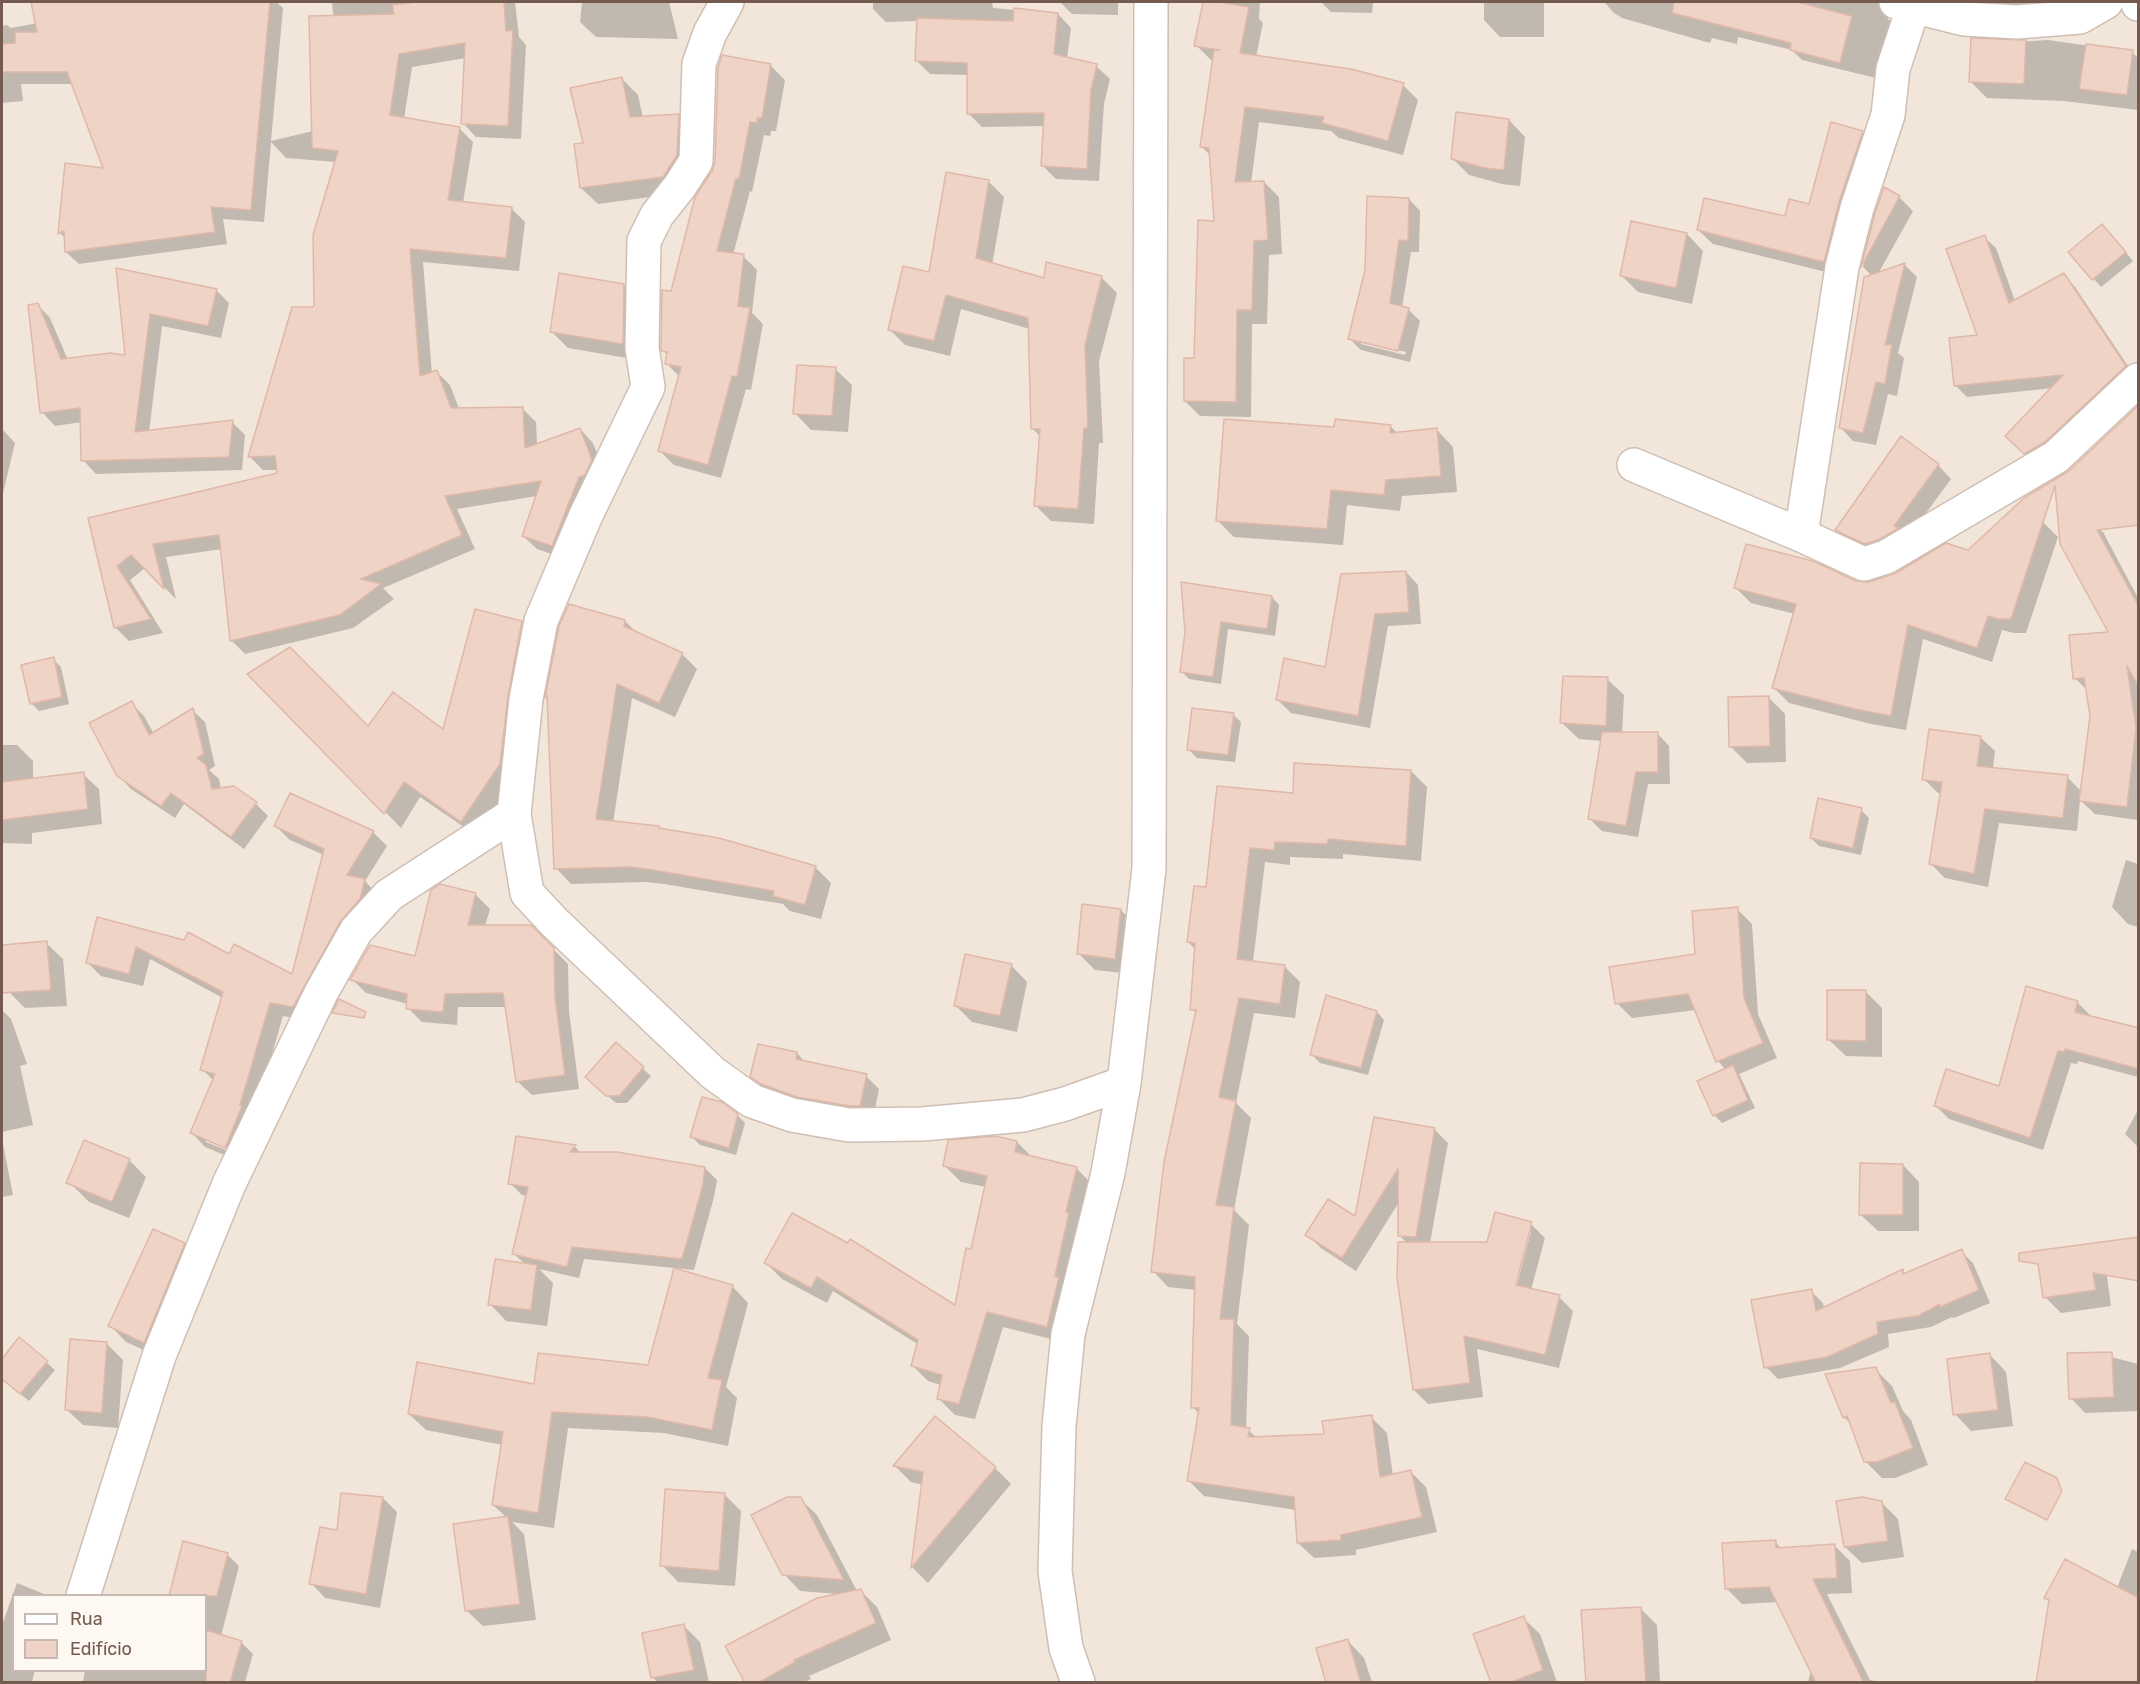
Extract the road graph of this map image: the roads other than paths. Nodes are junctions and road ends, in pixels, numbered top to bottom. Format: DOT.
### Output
graph roads {
  1 [pos="727,2"];
  2 [pos="1151,2"];
  3 [pos="2106,2"];
  4 [pos="1908,3"];
  5 [pos="2139,380"];
  6 [pos="1634,465"];
  7 [pos="1801,535"];
  8 [pos="514,814"];
  9 [pos="1124,1083"];
  10 [pos="84,1594"];
  11 [pos="1078,1683"];
  1 -- 8 [label="street"];
  2 -- 9 [label="street"];
  3 -- 4 [label="street"];
  4 -- 7 [label="street"];
  5 -- 7 [label="street"];
  6 -- 7 [label="street"];
  8 -- 9 [label="street"];
  8 -- 10 [label="street"];
  9 -- 11 [label="street"];
}
